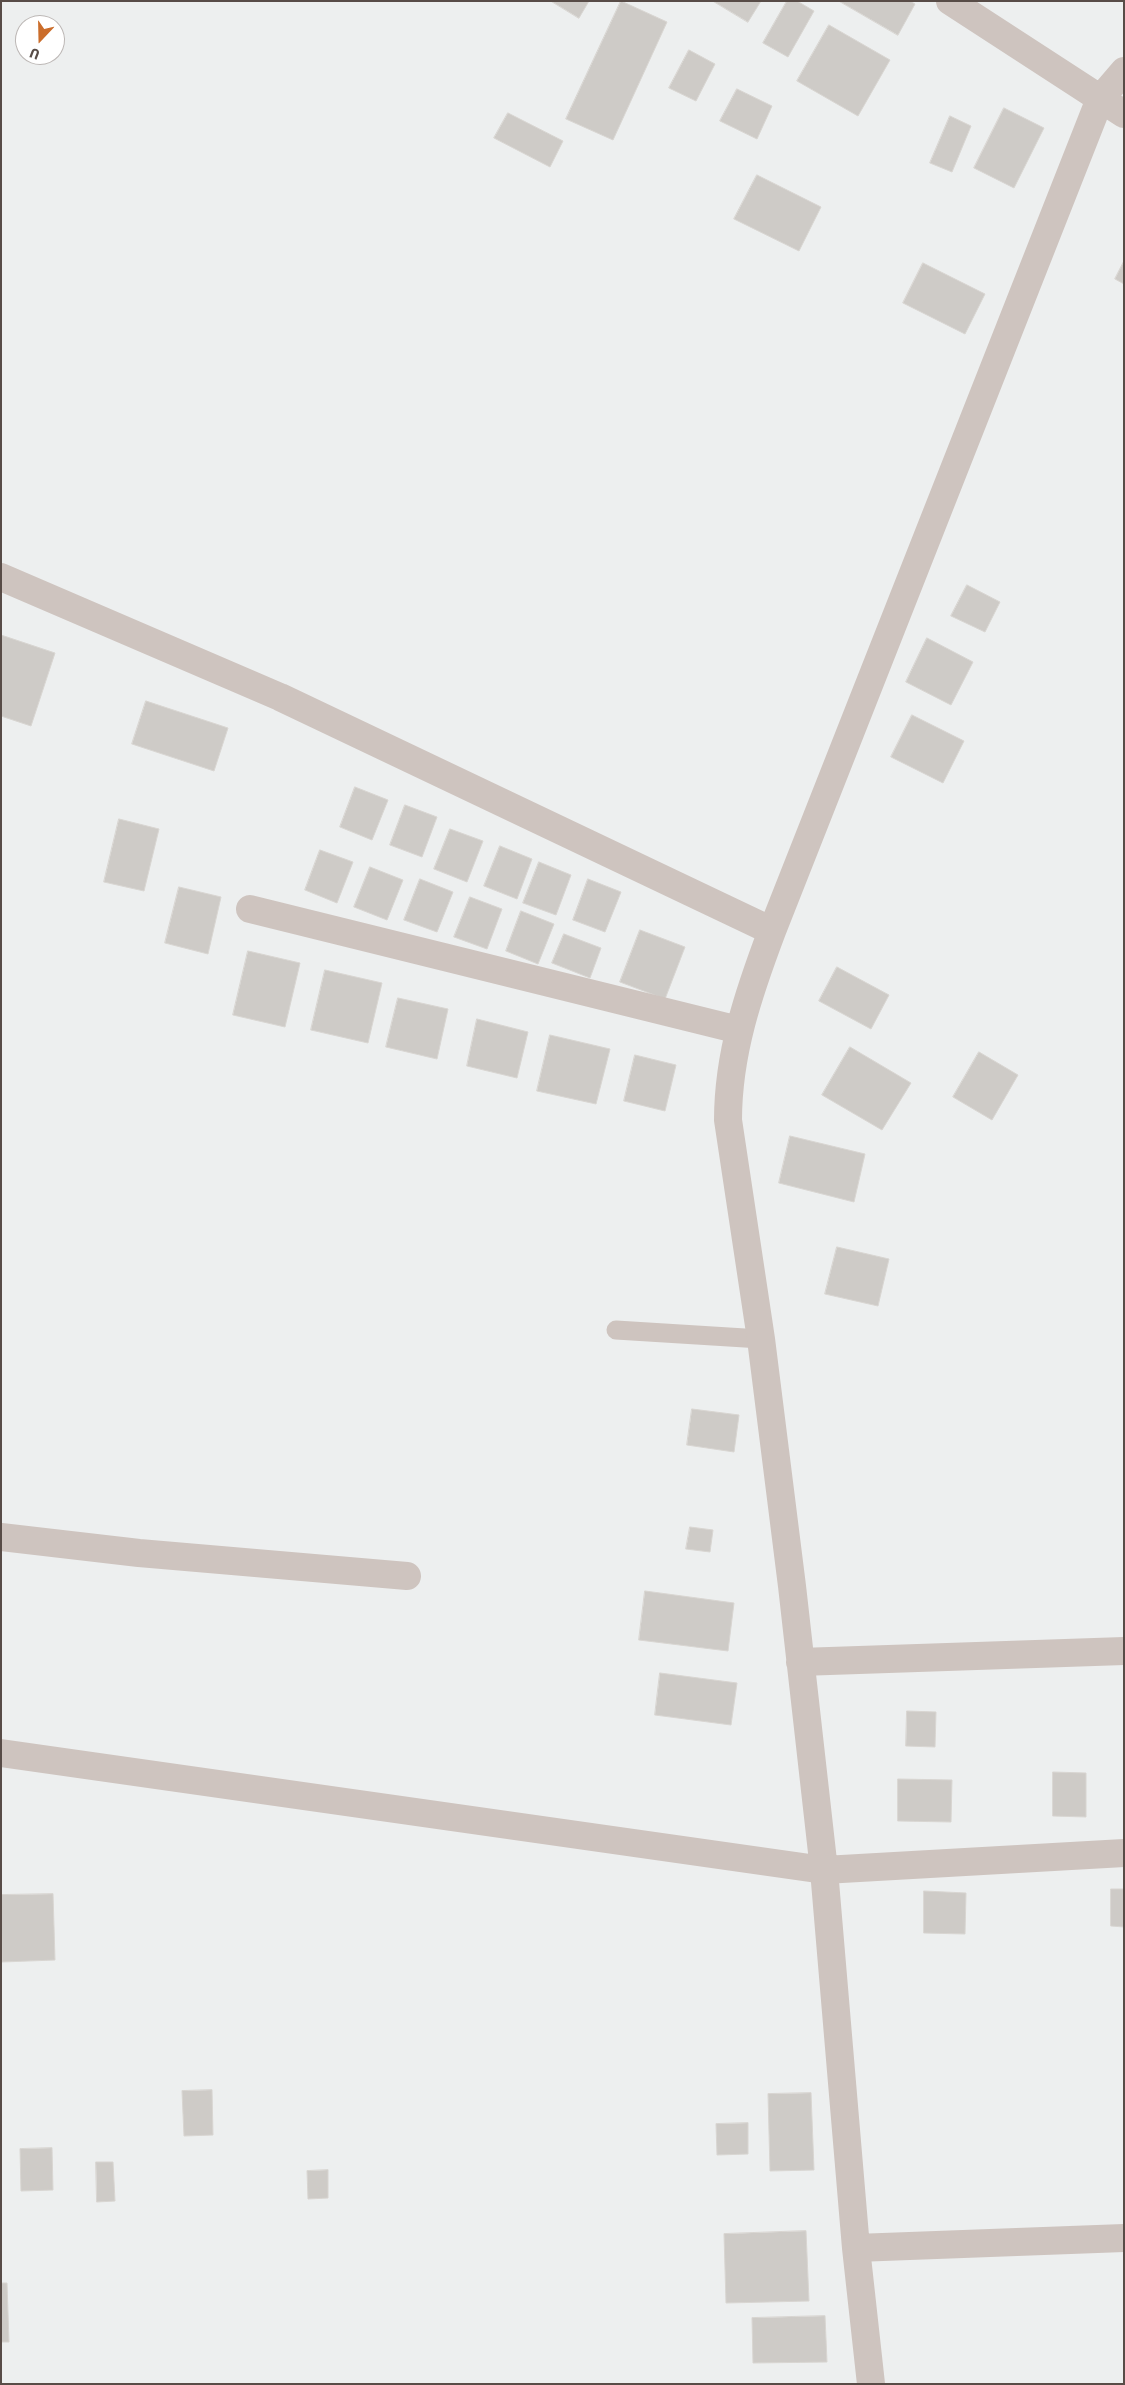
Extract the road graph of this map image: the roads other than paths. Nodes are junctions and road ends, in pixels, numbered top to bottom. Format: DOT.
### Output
graph roads {
  1 [pos="950,1"];
  2 [pos="1124,71"];
  3 [pos="1100,98"];
  4 [pos="1124,114"];
  5 [pos="1,578"];
  6 [pos="250,909"];
  7 [pos="772,930"];
  8 [pos="738,1030"];
  9 [pos="616,1330"];
  10 [pos="761,1339"];
  11 [pos="1,1537"];
  12 [pos="406,1576"];
  13 [pos="1124,1651"];
  14 [pos="800,1662"];
  15 [pos="1,1753"];
  16 [pos="1124,1853"];
  17 [pos="824,1870"];
  18 [pos="1124,2238"];
  19 [pos="856,2248"];
  20 [pos="871,2384"];
  1 -- 3 [label="street"];
  2 -- 3 [label="street"];
  3 -- 4 [label="street"];
  3 -- 7 [label="street"];
  5 -- 7 [label="street"];
  6 -- 8 [label="street"];
  7 -- 8 [label="street"];
  8 -- 10 [label="street"];
  9 -- 10 [label="lane"];
  10 -- 14 [label="street"];
  11 -- 12 [label="street"];
  13 -- 14 [label="street"];
  14 -- 17 [label="street"];
  15 -- 17 [label="street"];
  16 -- 17 [label="street"];
  17 -- 19 [label="street"];
  18 -- 19 [label="street"];
  19 -- 20 [label="street"];
}
